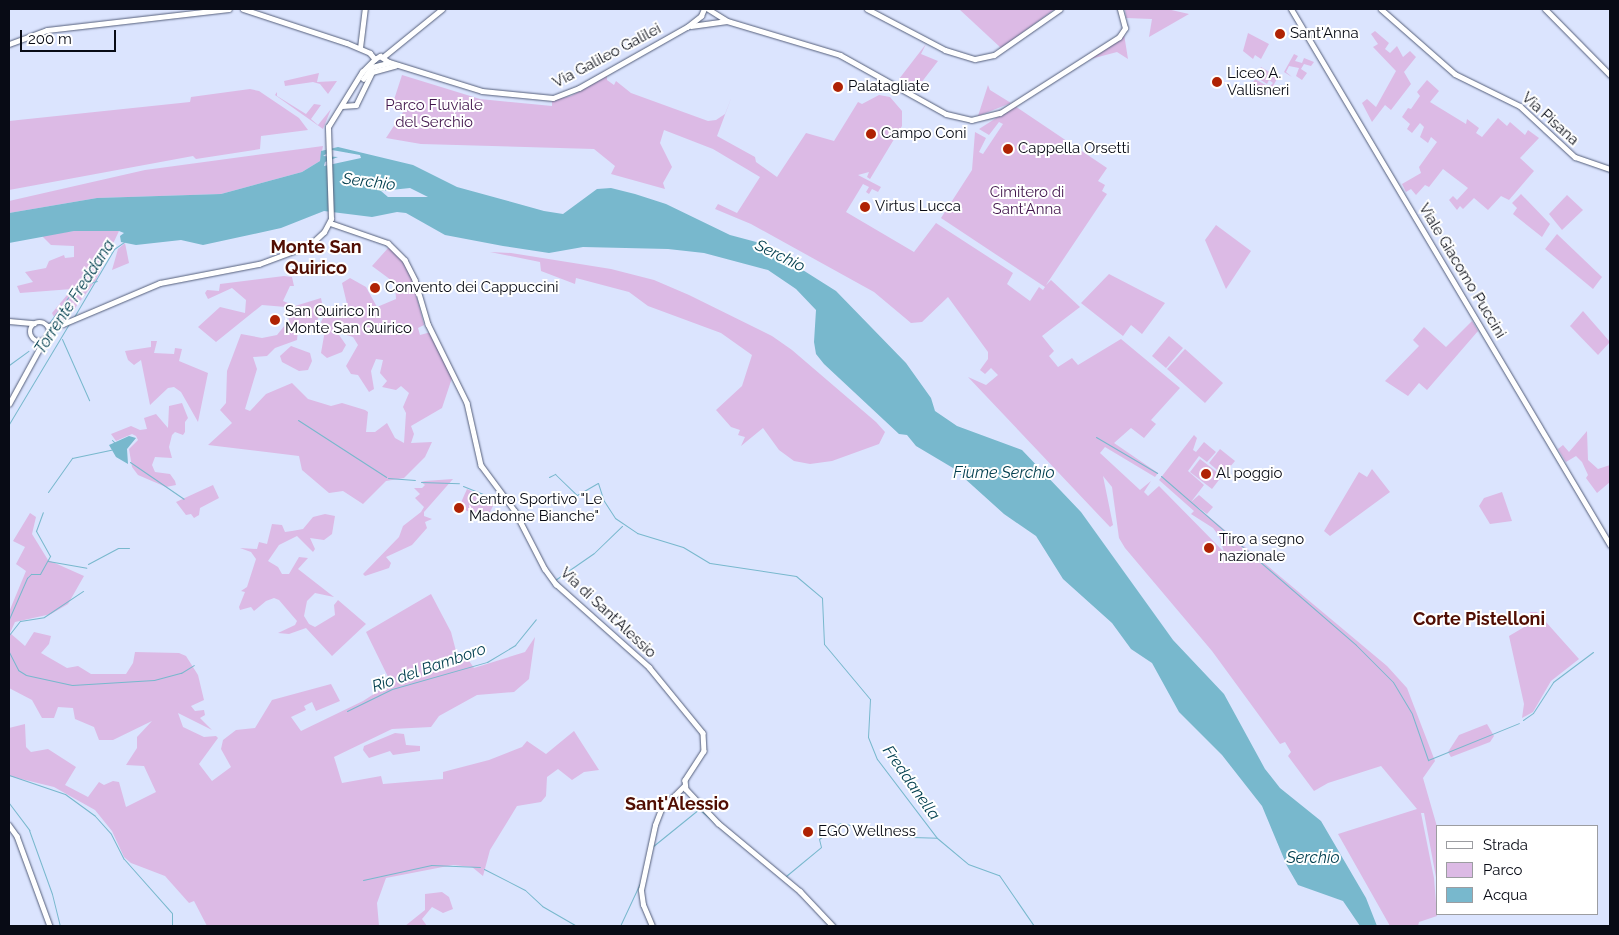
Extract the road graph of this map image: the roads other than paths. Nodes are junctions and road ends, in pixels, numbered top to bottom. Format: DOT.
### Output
graph roads {
  1 [pos="229,9"];
  2 [pos="243,9"];
  3 [pos="365,9"];
  4 [pos="442,9"];
  5 [pos="706,9"];
  6 [pos="867,9"];
  7 [pos="1060,9"];
  8 [pos="1120,9"];
  9 [pos="1292,9"];
  10 [pos="1381,9"];
  11 [pos="1545,9"];
  12 [pos="727,21"];
  13 [pos="687,27"];
  14 [pos="9,44"];
  15 [pos="360,48"];
  16 [pos="375,59"];
  17 [pos="382,61"];
  18 [pos="400,66"];
  19 [pos="1610,75"];
  20 [pos="360,95"];
  21 [pos="347,98"];
  22 [pos="349,105"];
  23 [pos="342,106"];
  24 [pos="1610,169"];
  25 [pos="330,223"];
  26 [pos="9,321"];
  27 [pos="18,322"];
  28 [pos="34,323"];
  29 [pos="63,324"];
  30 [pos="48,326"];
  31 [pos="30,332"];
  32 [pos="49,335"];
  33 [pos="34,339"];
  34 [pos="44,340"];
  35 [pos="35,355"];
  36 [pos="9,404"];
  37 [pos="1610,545"];
  38 [pos="684,786"];
  39 [pos="9,824"];
  40 [pos="50,926"];
  41 [pos="652,926"];
  42 [pos="833,926"];
  1 -- 14 [label="main road"];
  2 -- 15 [label="main road"];
  3 -- 15 [label="main road"];
  4 -- 17 [label="main road"];
  5 -- 12 [label="main road"];
  5 -- 13 [label="main road, Via Galileo Galilei"];
  6 -- 7 [label="main road"];
  8 -- 12 [label="main road"];
  9 -- 37 [label="main road, Viale Giacomo Puccini"];
  10 -- 24 [label="main road, Via Pisana"];
  11 -- 19 [label="main road"];
  12 -- 13 [label="main road, Via Galileo Galilei"];
  13 -- 18 [label="main road, Via Galileo Galilei"];
  15 -- 16 [label="main road"];
  16 -- 17 [label="main road"];
  16 -- 17 [label="main road"];
  16 -- 21 [label="main road"];
  17 -- 18 [label="main road, Via Galileo Galilei"];
  17 -- 20 [label="main road"];
  18 -- 20 [label="main road"];
  20 -- 22 [label="main road"];
  21 -- 22 [label="main road"];
  21 -- 23 [label="main road"];
  22 -- 23 [label="main road"];
  23 -- 25 [label="main road"];
  25 -- 29 [label="main road"];
  25 -- 38 [label="main road, Via di Sant'Alessio"];
  26 -- 27 [label="main road"];
  27 -- 28 [label="main road"];
  27 -- 31 [label="main road"];
  28 -- 30 [label="main road"];
  28 -- 31 [label="main road"];
  29 -- 30 [label="main road"];
  29 -- 32 [label="main road"];
  30 -- 32 [label="main road"];
  31 -- 33 [label="main road"];
  32 -- 34 [label="main road"];
  33 -- 34 [label="main road"];
  33 -- 35 [label="main road"];
  34 -- 35 [label="main road"];
  35 -- 36 [label="main road"];
  38 -- 41 [label="main road, Via di Sant'Alessio"];
  38 -- 42 [label="main road"];
  39 -- 40 [label="main road"];
}
